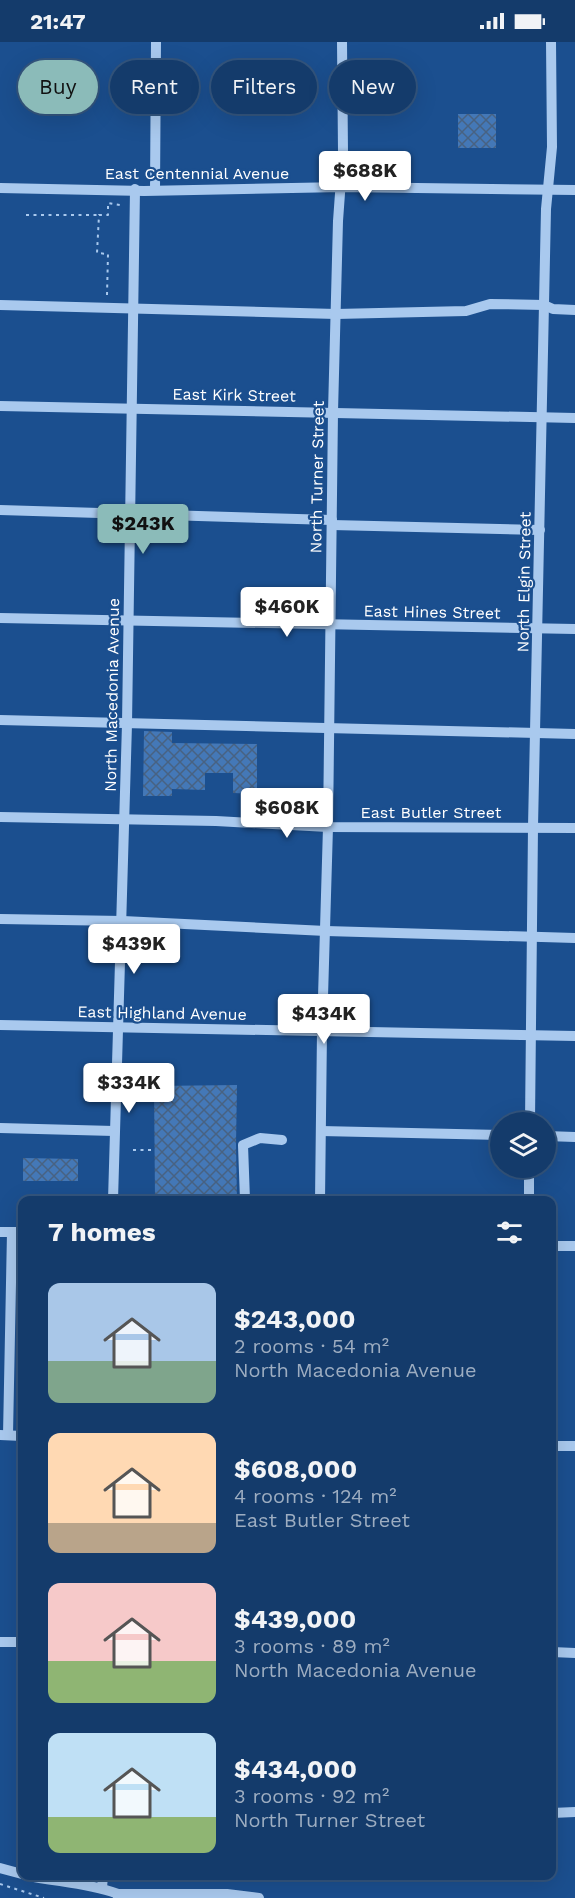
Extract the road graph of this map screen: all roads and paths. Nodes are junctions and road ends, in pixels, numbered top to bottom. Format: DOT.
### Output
graph roads {
  1 [pos="156,42"];
  2 [pos="342,42"];
  3 [pos="551,42"];
  4 [pos="342,187"];
  5 [pos="0,188"];
  6 [pos="135,189"];
  7 [pos="548,189"];
  8 [pos="155,190"];
  9 [pos="575,190"];
  10 [pos="120,205"];
  11 [pos="26,215"];
  12 [pos="99,215"];
  13 [pos="107,298"];
  14 [pos="0,305"];
  15 [pos="543,305"];
  16 [pos="134,308"];
  17 [pos="575,310"];
  18 [pos="336,314"];
  19 [pos="0,406"];
  20 [pos="131,409"];
  21 [pos="333,412"];
  22 [pos="542,417"];
  23 [pos="575,418"];
  24 [pos="0,510"];
  25 [pos="130,514"];
  26 [pos="332,522"];
  27 [pos="540,530"];
  28 [pos="0,618"];
  29 [pos="128,621"];
  30 [pos="330,625"];
  31 [pos="538,628"];
  32 [pos="575,629"];
  33 [pos="0,720"];
  34 [pos="127,724"];
  35 [pos="329,726"];
  36 [pos="535,733"];
  37 [pos="575,734"];
  38 [pos="0,817"];
  39 [pos="124,820"];
  40 [pos="328,827"];
  41 [pos="533,827"];
  42 [pos="575,828"];
  43 [pos="0,920"];
  44 [pos="123,921"];
  45 [pos="326,931"];
  46 [pos="532,936"];
  47 [pos="575,938"];
  48 [pos="0,1025"];
  49 [pos="118,1027"];
  50 [pos="322,1031"];
  51 [pos="531,1036"];
  52 [pos="575,1036"];
  53 [pos="530,1112"];
  54 [pos="0,1128"];
  55 [pos="114,1131"];
  56 [pos="321,1131"];
  57 [pos="490,1136"];
  58 [pos="556,1136"];
  59 [pos="575,1137"];
  60 [pos="282,1140"];
  61 [pos="133,1150"];
  62 [pos="154,1150"];
  63 [pos="529,1178"];
  64 [pos="113,1196"];
  65 [pos="245,1196"];
  66 [pos="321,1196"];
  67 [pos="529,1196"];
  68 [pos="0,1232"];
  69 [pos="17,1232"];
  70 [pos="556,1246"];
  71 [pos="575,1246"];
  72 [pos="4,1435"];
  73 [pos="556,1446"];
  74 [pos="575,1446"];
  75 [pos="0,1642"];
  76 [pos="18,1642"];
  77 [pos="556,1652"];
  78 [pos="575,1653"];
  79 [pos="556,1812"];
  80 [pos="575,1812"];
  81 [pos="0,1868"];
  82 [pos="18,1873"];
  83 [pos="45,1880"];
  84 [pos="103,1880"];
  85 [pos="0,1884"];
  86 [pos="102,1888"];
  87 [pos="118,1896"];
  88 [pos="44,1898"];
  89 [pos="259,1898"];
  1 -- 8 [label="street"];
  2 -- 4 [label="street, North Turner Street"];
  3 -- 7 [label="street, North Elgin Street"];
  4 -- 7 [label="street, East Centennial Avenue"];
  4 -- 8 [label="street, East Centennial Avenue"];
  4 -- 18 [label="street, North Turner Street"];
  5 -- 6 [label="street, East Centennial Avenue"];
  6 -- 8 [label="street, East Centennial Avenue"];
  6 -- 16 [label="street, North Macedonia Avenue"];
  7 -- 9 [label="street, East Centennial Avenue"];
  7 -- 15 [label="street, North Elgin Street"];
  10 -- 12 [label="path"];
  11 -- 12 [label="path"];
  12 -- 13 [label="path"];
  14 -- 16 [label="street"];
  15 -- 17 [label="street"];
  15 -- 18 [label="street"];
  15 -- 22 [label="street, North Elgin Street"];
  16 -- 18 [label="street"];
  16 -- 20 [label="street, North Macedonia Avenue"];
  18 -- 21 [label="street, North Turner Street"];
  19 -- 20 [label="street, East Kirk Street"];
  20 -- 21 [label="street, East Kirk Street"];
  20 -- 25 [label="street, North Macedonia Avenue"];
  21 -- 22 [label="street, East Kirk Street"];
  21 -- 26 [label="street, North Turner Street"];
  22 -- 23 [label="street, East Kirk Street"];
  22 -- 27 [label="street, North Elgin Street"];
  24 -- 25 [label="street"];
  25 -- 26 [label="street"];
  25 -- 29 [label="street, North Macedonia Avenue"];
  26 -- 27 [label="street"];
  26 -- 30 [label="street, North Turner Street"];
  27 -- 31 [label="street, North Elgin Street"];
  28 -- 29 [label="street, East Hines Street"];
  29 -- 30 [label="street, East Hines Street"];
  29 -- 34 [label="street, North Macedonia Avenue"];
  30 -- 31 [label="street, East Hines Street"];
  30 -- 35 [label="street, North Turner Street"];
  31 -- 32 [label="street, East Hines Street"];
  31 -- 36 [label="street, North Elgin Street"];
  33 -- 34 [label="street"];
  34 -- 35 [label="street"];
  34 -- 39 [label="street, North Macedonia Avenue"];
  35 -- 36 [label="street"];
  35 -- 40 [label="street, North Turner Street"];
  36 -- 37 [label="street"];
  36 -- 41 [label="street, North Elgin Street"];
  38 -- 39 [label="street, East Butler Street"];
  39 -- 40 [label="street, East Butler Street"];
  39 -- 44 [label="street, North Macedonia Avenue"];
  40 -- 41 [label="street, East Butler Street"];
  40 -- 45 [label="street, North Turner Street"];
  41 -- 42 [label="street, East Butler Street"];
  41 -- 46 [label="street, North Elgin Street"];
  43 -- 44 [label="street"];
  44 -- 45 [label="street"];
  44 -- 49 [label="street, North Macedonia Avenue"];
  45 -- 46 [label="street"];
  45 -- 50 [label="street, North Turner Street"];
  46 -- 47 [label="street"];
  46 -- 51 [label="street, North Elgin Street"];
  48 -- 49 [label="street, East Highland Avenue"];
  49 -- 50 [label="street, East Highland Avenue"];
  49 -- 55 [label="street, North Macedonia Avenue"];
  50 -- 51 [label="street, East Highland Avenue"];
  50 -- 56 [label="street, North Turner Street"];
  51 -- 52 [label="street, East Highland Avenue"];
  51 -- 53 [label="street, North Elgin Street"];
  54 -- 55 [label="street"];
  55 -- 64 [label="street, North Macedonia Avenue"];
  56 -- 57 [label="street"];
  56 -- 66 [label="street, North Turner Street"];
  58 -- 59 [label="street"];
  60 -- 65 [label="street"];
  61 -- 62 [label="path"];
  63 -- 67 [label="street"];
  68 -- 69 [label="street"];
  69 -- 72 [label="street"];
  70 -- 71 [label="street"];
  73 -- 74 [label="street"];
  75 -- 76 [label="street"];
  77 -- 78 [label="street"];
  79 -- 80 [label="street"];
  81 -- 82 [label="street"];
  83 -- 86 [label="street"];
  84 -- 86 [label="street"];
  85 -- 88 [label="path"];
  86 -- 87 [label="street"];
  87 -- 89 [label="street"];
}
